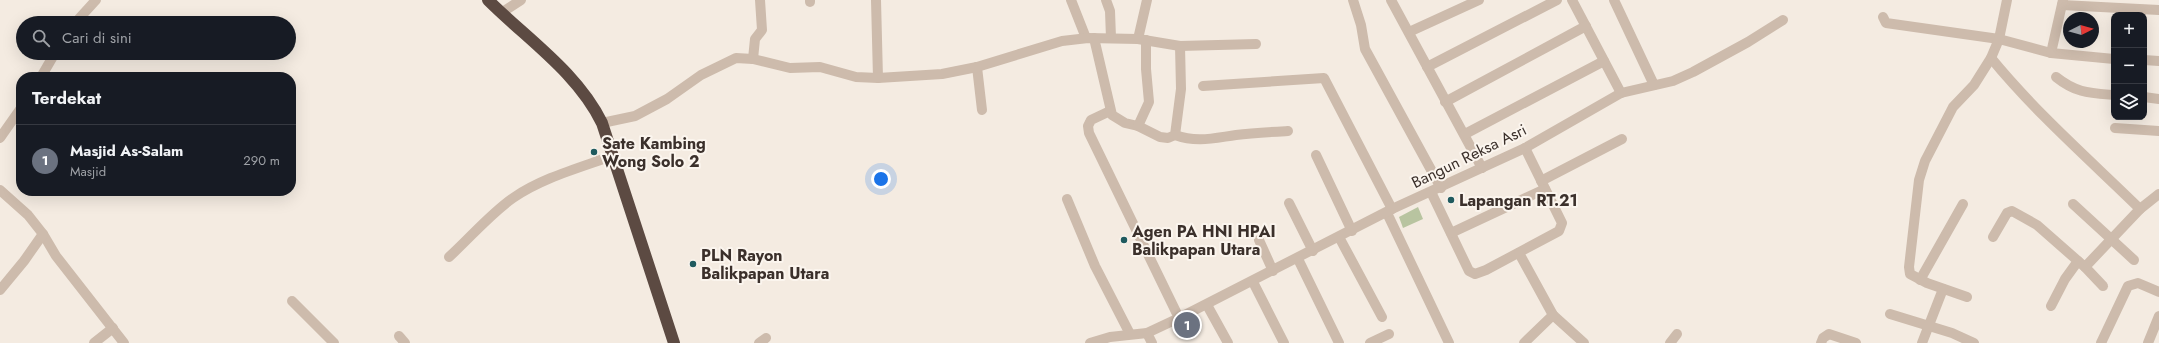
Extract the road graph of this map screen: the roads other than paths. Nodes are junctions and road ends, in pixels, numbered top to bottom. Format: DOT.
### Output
graph roads {
  1 [pos="96,0"];
  2 [pos="488,0"];
  3 [pos="522,0"];
  4 [pos="760,0"];
  5 [pos="876,0"];
  6 [pos="1071,0"];
  7 [pos="1106,0"];
  8 [pos="1147,0"];
  9 [pos="1353,0"];
  10 [pos="1392,0"];
  11 [pos="1479,0"];
  12 [pos="1558,0"];
  13 [pos="1572,0"];
  14 [pos="1614,0"];
  15 [pos="2007,0"];
  16 [pos="2063,3"];
  17 [pos="2159,10"];
  18 [pos="501,13"];
  19 [pos="81,16"];
  20 [pos="1883,17"];
  21 [pos="1784,20"];
  22 [pos="1586,26"];
  23 [pos="1409,32"];
  24 [pos="1090,38"];
  25 [pos="1111,38"];
  26 [pos="1999,39"];
  27 [pos="1142,40"];
  28 [pos="1256,44"];
  29 [pos="1180,46"];
  30 [pos="2051,53"];
  31 [pos="1991,58"];
  32 [pos="753,59"];
  33 [pos="2111,59"];
  34 [pos="51,60"];
  35 [pos="2147,60"];
  36 [pos="1604,61"];
  37 [pos="2159,61"];
  38 [pos="1427,66"];
  39 [pos="977,67"];
  40 [pos="44,72"];
  41 [pos="2056,77"];
  42 [pos="878,78"];
  43 [pos="1654,85"];
  44 [pos="1203,86"];
  45 [pos="1621,93"];
  46 [pos="2111,95"];
  47 [pos="2147,97"];
  48 [pos="2159,98"];
  49 [pos="1445,102"];
  50 [pos="982,110"];
  51 [pos="1110,111"];
  52 [pos="16,115"];
  53 [pos="602,123"];
  54 [pos="1138,126"];
  55 [pos="2115,128"];
  56 [pos="1288,131"];
  57 [pos="2159,131"];
  58 [pos="1465,134"];
  59 [pos="1175,135"];
  60 [pos="0,138"];
  61 [pos="1622,139"];
  62 [pos="1525,148"];
  63 [pos="1316,155"];
  64 [pos="612,156"];
  65 [pos="1482,168"];
  66 [pos="1543,185"];
  67 [pos="1441,188"];
  68 [pos="0,190"];
  69 [pos="1431,192"];
  70 [pos="2159,194"];
  71 [pos="1067,199"];
  72 [pos="1290,203"];
  73 [pos="1963,204"];
  74 [pos="2073,204"];
  75 [pos="2140,209"];
  76 [pos="1390,211"];
  77 [pos="1352,231"];
  78 [pos="1451,233"];
  79 [pos="43,234"];
  80 [pos="1993,236"];
  81 [pos="1339,237"];
  82 [pos="2111,239"];
  83 [pos="1259,240"];
  84 [pos="1313,251"];
  85 [pos="1519,253"];
  86 [pos="449,257"];
  87 [pos="1298,259"];
  88 [pos="2134,260"];
  89 [pos="2082,264"];
  90 [pos="1273,271"];
  91 [pos="1920,280"];
  92 [pos="1253,282"];
  93 [pos="2103,286"];
  94 [pos="1,288"];
  95 [pos="1943,289"];
  96 [pos="2159,292"];
  97 [pos="1968,297"];
  98 [pos="292,301"];
  99 [pos="1207,305"];
  100 [pos="2051,306"];
  101 [pos="1890,314"];
  102 [pos="1553,315"];
  103 [pos="2159,316"];
  104 [pos="1382,317"];
  105 [pos="1180,318"];
  106 [pos="1928,325"];
  107 [pos="113,328"];
  108 [pos="1147,333"];
  109 [pos="1130,334"];
  110 [pos="1389,334"];
  111 [pos="1677,334"];
  112 [pos="94,343"];
  113 [pos="124,343"];
  114 [pos="334,343"];
  115 [pos="674,343"];
  116 [pos="1090,343"];
  117 [pos="1152,343"];
  118 [pos="1228,343"];
  119 [pos="1284,343"];
  120 [pos="1339,343"];
  121 [pos="1370,343"];
  122 [pos="1448,343"];
  123 [pos="1524,343"];
  124 [pos="1584,343"];
  125 [pos="1670,343"];
  126 [pos="1821,343"];
  127 [pos="1856,343"];
  128 [pos="1922,343"];
  129 [pos="1974,343"];
  130 [pos="2101,343"];
  131 [pos="2148,343"];
  1 -- 19 [label="street"];
  2 -- 18 [label="highway"];
  3 -- 18 [label="street"];
  4 -- 32 [label="street"];
  5 -- 42 [label="street"];
  6 -- 24 [label="street"];
  7 -- 25 [label="street"];
  8 -- 27 [label="street"];
  9 -- 67 [label="street"];
  10 -- 23 [label="street"];
  11 -- 23 [label="street"];
  12 -- 38 [label="street"];
  13 -- 22 [label="street"];
  14 -- 43 [label="street"];
  15 -- 26 [label="street"];
  16 -- 17 [label="street"];
  16 -- 30 [label="street"];
  18 -- 53 [label="highway"];
  20 -- 26 [label="street"];
  21 -- 43 [label="street, Bangun Reksa Asri"];
  22 -- 36 [label="street"];
  22 -- 49 [label="street"];
  23 -- 38 [label="street"];
  24 -- 25 [label="street"];
  24 -- 39 [label="street"];
  24 -- 51 [label="street"];
  25 -- 27 [label="street"];
  26 -- 30 [label="street"];
  26 -- 31 [label="street"];
  27 -- 29 [label="street"];
  27 -- 54 [label="street"];
  28 -- 29 [label="street"];
  29 -- 59 [label="street"];
  30 -- 33 [label="street"];
  31 -- 75 [label="street"];
  31 -- 91 [label="street"];
  32 -- 42 [label="street"];
  32 -- 53 [label="street"];
  34 -- 40 [label="street"];
  35 -- 37 [label="street"];
  36 -- 45 [label="street"];
  36 -- 58 [label="street"];
  38 -- 49 [label="street"];
  39 -- 42 [label="street"];
  39 -- 50 [label="street"];
  41 -- 46 [label="street"];
  43 -- 45 [label="street, Bangun Reksa Asri"];
  44 -- 76 [label="street"];
  45 -- 62 [label="street, Bangun Reksa Asri"];
  47 -- 48 [label="street"];
  49 -- 58 [label="street"];
  51 -- 54 [label="street"];
  51 -- 105 [label="street"];
  52 -- 60 [label="street"];
  53 -- 64 [label="highway"];
  54 -- 59 [label="street"];
  55 -- 57 [label="street"];
  56 -- 59 [label="street"];
  58 -- 65 [label="street"];
  61 -- 66 [label="street"];
  62 -- 65 [label="street, Bangun Reksa Asri"];
  62 -- 66 [label="street"];
  63 -- 77 [label="street"];
  64 -- 86 [label="street"];
  64 -- 115 [label="highway"];
  65 -- 67 [label="street, Bangun Reksa Asri"];
  66 -- 78 [label="street"];
  66 -- 85 [label="street"];
  67 -- 69 [label="street, Bangun Reksa Asri"];
  68 -- 79 [label="street"];
  69 -- 76 [label="street, Bangun Reksa Asri"];
  69 -- 78 [label="street"];
  70 -- 75 [label="street"];
  71 -- 109 [label="street"];
  72 -- 84 [label="street"];
  73 -- 91 [label="street"];
  74 -- 82 [label="street"];
  75 -- 82 [label="street"];
  76 -- 77 [label="street, Bangun Reksa Asri"];
  76 -- 122 [label="street"];
  77 -- 81 [label="street, Bangun Reksa Asri"];
  78 -- 85 [label="street"];
  79 -- 94 [label="street"];
  79 -- 107 [label="street"];
  80 -- 89 [label="street"];
  81 -- 84 [label="street, Bangun Reksa Asri"];
  81 -- 104 [label="street"];
  82 -- 88 [label="street"];
  82 -- 89 [label="street"];
  83 -- 90 [label="street"];
  84 -- 87 [label="street, Bangun Reksa Asri"];
  85 -- 102 [label="street"];
  87 -- 90 [label="street, Bangun Reksa Asri"];
  87 -- 120 [label="street"];
  89 -- 93 [label="street"];
  89 -- 100 [label="street"];
  90 -- 92 [label="street, Bangun Reksa Asri"];
  91 -- 95 [label="street"];
  92 -- 99 [label="street, Bangun Reksa Asri"];
  92 -- 119 [label="street"];
  95 -- 97 [label="street"];
  95 -- 106 [label="street"];
  96 -- 130 [label="street"];
  98 -- 114 [label="street"];
  99 -- 105 [label="street, Bangun Reksa Asri"];
  99 -- 118 [label="street"];
  101 -- 106 [label="street"];
  102 -- 123 [label="street"];
  102 -- 124 [label="street"];
  103 -- 131 [label="street"];
  105 -- 108 [label="street, Bangun Reksa Asri"];
  106 -- 128 [label="street"];
  106 -- 129 [label="street"];
  107 -- 112 [label="street"];
  107 -- 113 [label="street"];
  108 -- 109 [label="street, Bangun Reksa Asri"];
  108 -- 117 [label="street"];
  109 -- 116 [label="street, Bangun Reksa Asri"];
  110 -- 121 [label="street"];
  111 -- 125 [label="street"];
  126 -- 127 [label="street"];
}
